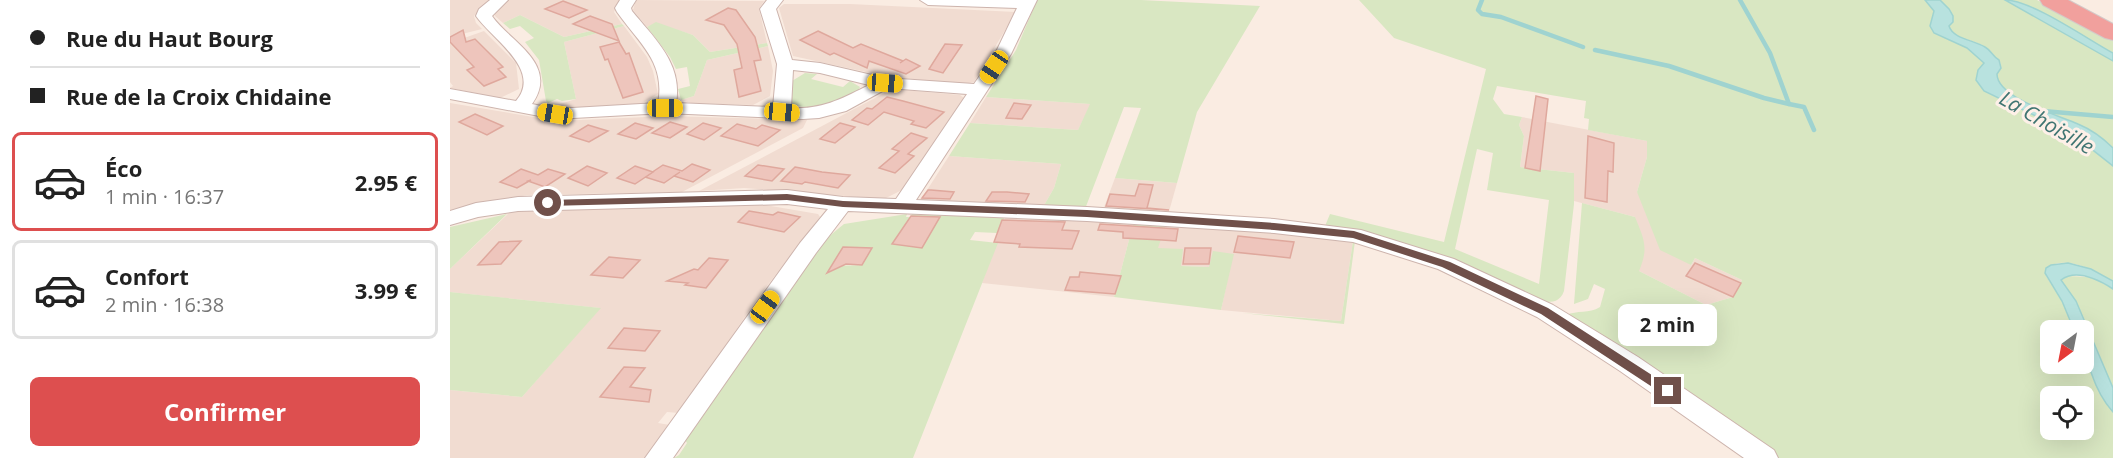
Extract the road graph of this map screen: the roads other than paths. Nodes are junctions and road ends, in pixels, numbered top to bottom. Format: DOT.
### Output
graph roads {
  1 [pos="500,0"];
  2 [pos="628,0"];
  3 [pos="775,0"];
  4 [pos="928,0"];
  5 [pos="2051,0"];
  6 [pos="2070,0"];
  7 [pos="1029,2"];
  8 [pos="2113,22"];
  9 [pos="2113,33"];
  10 [pos="784,64"];
  11 [pos="885,83"];
  12 [pos="979,90"];
  13 [pos="450,94"];
  14 [pos="520,107"];
  15 [pos="665,108"];
  16 [pos="782,112"];
  17 [pos="843,204"];
  18 [pos="902,206"];
  19 [pos="450,218"];
  20 [pos="658,458"];
  21 [pos="1765,458"];
  1 -- 14 [label="street"];
  2 -- 15 [label="street"];
  3 -- 10 [label="street"];
  4 -- 7 [label="street"];
  5 -- 9 [label="highway"];
  6 -- 8 [label="highway"];
  7 -- 12 [label="street"];
  10 -- 11 [label="street"];
  10 -- 16 [label="street"];
  11 -- 12 [label="street"];
  11 -- 16 [label="street"];
  12 -- 18 [label="street"];
  13 -- 14 [label="street"];
  14 -- 15 [label="street"];
  15 -- 16 [label="street"];
  17 -- 18 [label="street"];
  17 -- 19 [label="street"];
  17 -- 20 [label="street"];
  18 -- 21 [label="street"];
}
